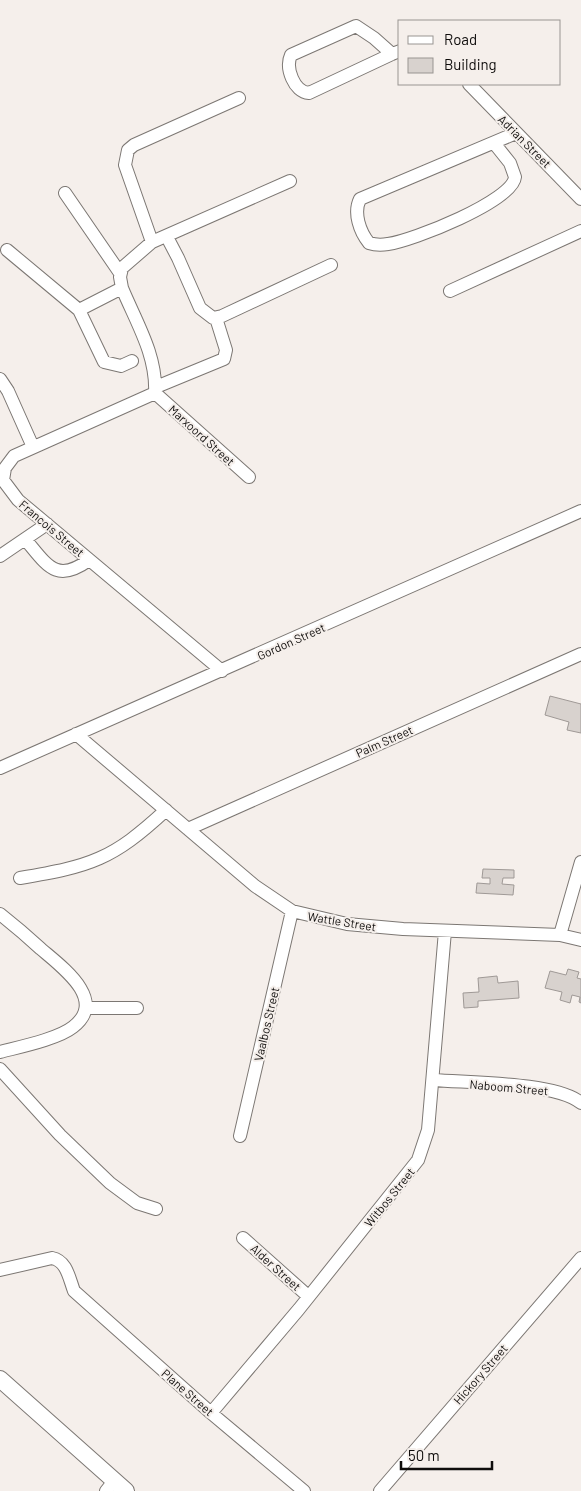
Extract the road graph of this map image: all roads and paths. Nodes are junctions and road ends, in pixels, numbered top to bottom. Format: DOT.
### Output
graph roads {
  1 [pos="396,53"];
  2 [pos="470,85"];
  3 [pos="239,98"];
  4 [pos="516,133"];
  5 [pos="494,143"];
  6 [pos="290,181"];
  7 [pos="65,193"];
  8 [pos="581,199"];
  9 [pos="581,231"];
  10 [pos="167,237"];
  11 [pos="152,242"];
  12 [pos="7,250"];
  13 [pos="331,265"];
  14 [pos="120,273"];
  15 [pos="122,288"];
  16 [pos="450,290"];
  17 [pos="79,310"];
  18 [pos="216,318"];
  19 [pos="132,361"];
  20 [pos="0,379"];
  21 [pos="156,390"];
  22 [pos="32,447"];
  23 [pos="249,477"];
  24 [pos="581,511"];
  25 [pos="47,524"];
  26 [pos="25,539"];
  27 [pos="0,556"];
  28 [pos="89,560"];
  29 [pos="581,654"];
  30 [pos="222,672"];
  31 [pos="76,734"];
  32 [pos="0,768"];
  33 [pos="166,810"];
  34 [pos="188,829"];
  35 [pos="581,862"];
  36 [pos="20,878"];
  37 [pos="292,911"];
  38 [pos="0,914"];
  39 [pos="445,931"];
  40 [pos="560,934"];
  41 [pos="581,940"];
  42 [pos="86,1008"];
  43 [pos="137,1008"];
  44 [pos="0,1052"];
  45 [pos="0,1069"];
  46 [pos="434,1080"];
  47 [pos="581,1103"];
  48 [pos="240,1136"];
  49 [pos="156,1209"];
  50 [pos="243,1238"];
  51 [pos="581,1258"];
  52 [pos="0,1270"];
  53 [pos="308,1296"];
  54 [pos="0,1379"];
  55 [pos="211,1412"];
  56 [pos="115,1488"];
  57 [pos="304,1491"];
  58 [pos="380,1491"];
  1 -- 1 [label="street"];
  2 -- 4 [label="street, Adrian Street"];
  3 -- 11 [label="street"];
  4 -- 5 [label="street"];
  4 -- 8 [label="street, Adrian Street"];
  5 -- 5 [label="street"];
  6 -- 10 [label="street"];
  7 -- 14 [label="street"];
  9 -- 16 [label="street"];
  10 -- 11 [label="street"];
  10 -- 18 [label="street"];
  11 -- 14 [label="street"];
  12 -- 17 [label="street"];
  13 -- 18 [label="street"];
  14 -- 15 [label="street"];
  15 -- 17 [label="street"];
  15 -- 21 [label="street"];
  17 -- 19 [label="street"];
  18 -- 21 [label="street, Francois Street"];
  20 -- 22 [label="street"];
  21 -- 22 [label="street, Francois Street"];
  21 -- 23 [label="street, Marxoord Street"];
  22 -- 25 [label="street, Francois Street"];
  24 -- 30 [label="street, Gordon Street"];
  25 -- 26 [label="street"];
  25 -- 28 [label="street, Francois Street"];
  26 -- 27 [label="street"];
  26 -- 28 [label="street"];
  28 -- 30 [label="street, Francois Street"];
  29 -- 34 [label="street, Palm Street"];
  30 -- 31 [label="street, Gordon Street"];
  31 -- 32 [label="street, Gordon Street"];
  31 -- 33 [label="street, Wattle Street"];
  33 -- 34 [label="street, Wattle Street"];
  33 -- 36 [label="street"];
  34 -- 37 [label="street, Wattle Street"];
  35 -- 40 [label="street"];
  37 -- 39 [label="street, Wattle Street"];
  37 -- 48 [label="street, Vaalbos Street"];
  38 -- 42 [label="street"];
  39 -- 40 [label="street, Wattle Street"];
  39 -- 46 [label="street, Witbos Street"];
  40 -- 41 [label="street, Wattle Street"];
  42 -- 43 [label="street"];
  42 -- 44 [label="street"];
  45 -- 49 [label="street"];
  46 -- 47 [label="street, Naboom Street"];
  46 -- 53 [label="street, Witbos Street"];
  50 -- 53 [label="street, Alder Street"];
  51 -- 58 [label="street, Hickory Street"];
  52 -- 55 [label="street, Plane Street"];
  53 -- 55 [label="street, Witbos Street"];
  54 -- 56 [label="main road"];
  55 -- 57 [label="street, Plane Street"];
}
